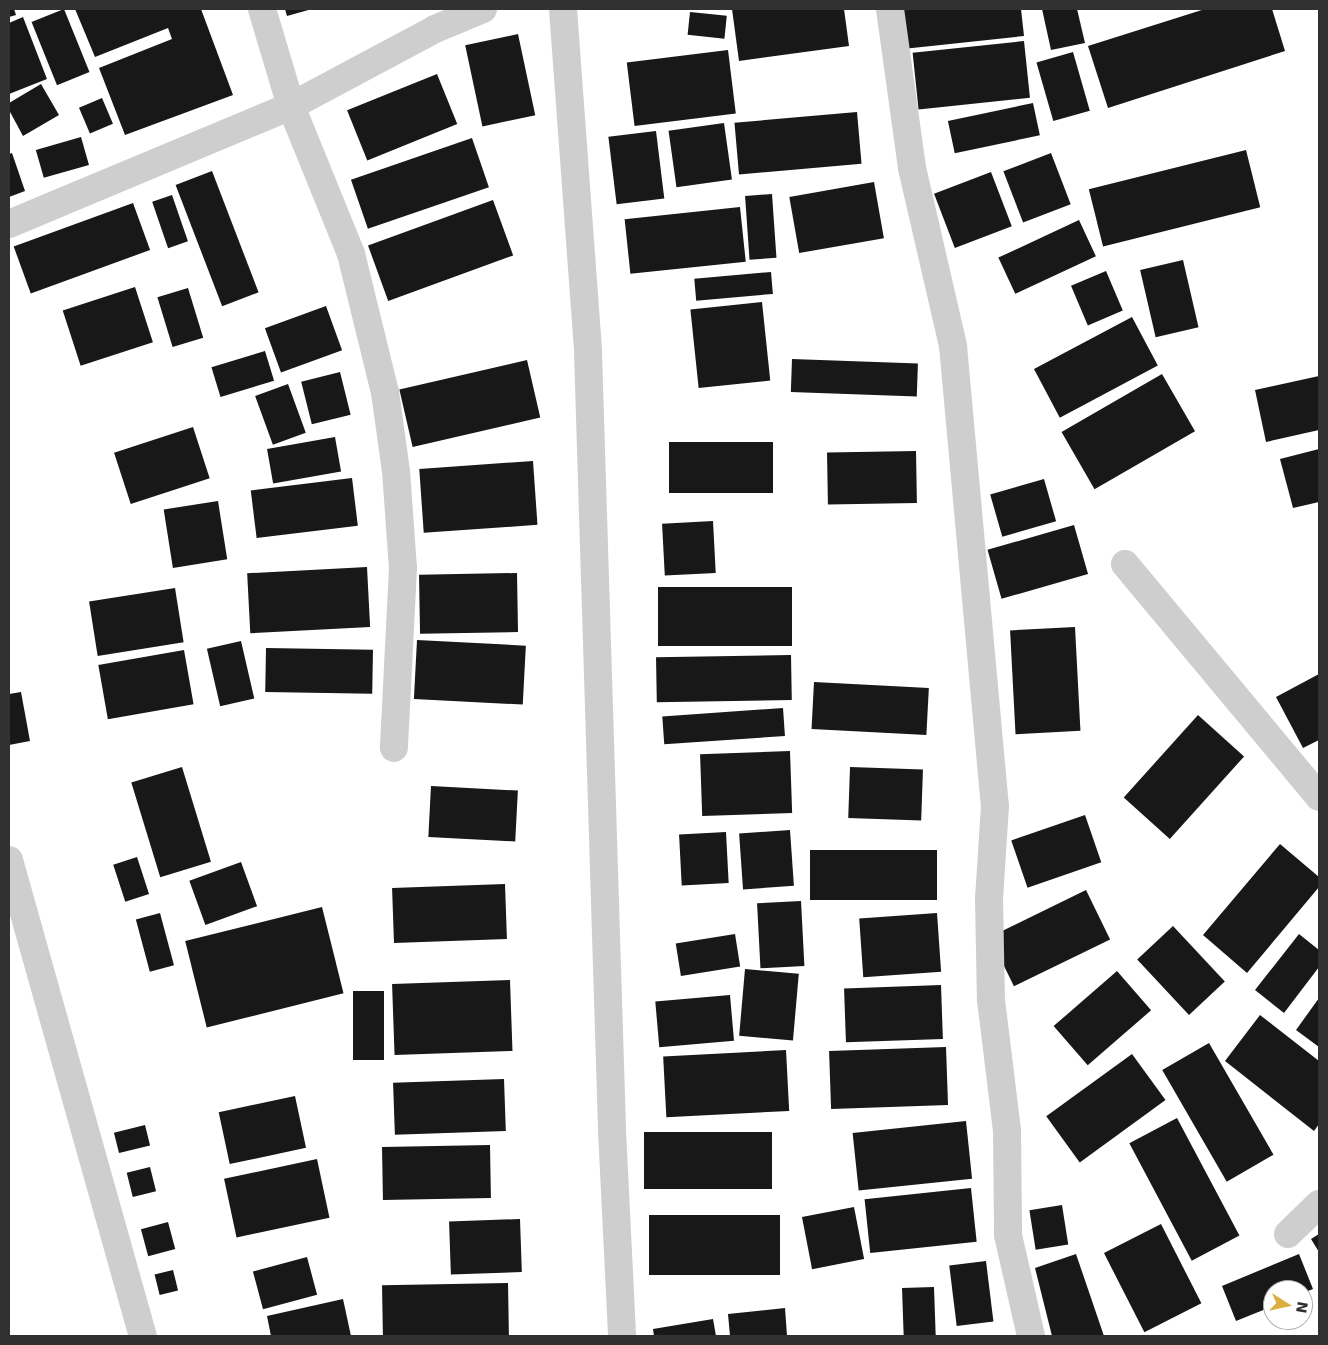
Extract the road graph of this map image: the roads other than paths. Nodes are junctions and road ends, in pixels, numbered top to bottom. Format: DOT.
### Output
graph roads {
  1 [pos="262,9"];
  2 [pos="483,9"];
  3 [pos="563,9"];
  4 [pos="890,9"];
  5 [pos="291,106"];
  6 [pos="9,224"];
  7 [pos="1125,564"];
  8 [pos="394,748"];
  9 [pos="1319,797"];
  10 [pos="9,860"];
  11 [pos="1319,1204"];
  12 [pos="1288,1234"];
  13 [pos="143,1336"];
  14 [pos="622,1336"];
  15 [pos="1031,1336"];
  1 -- 5 [label="street"];
  2 -- 5 [label="street"];
  3 -- 14 [label="street"];
  4 -- 15 [label="street"];
  5 -- 6 [label="street"];
  5 -- 8 [label="street"];
  7 -- 9 [label="street"];
  10 -- 13 [label="street"];
  11 -- 12 [label="street"];
}
